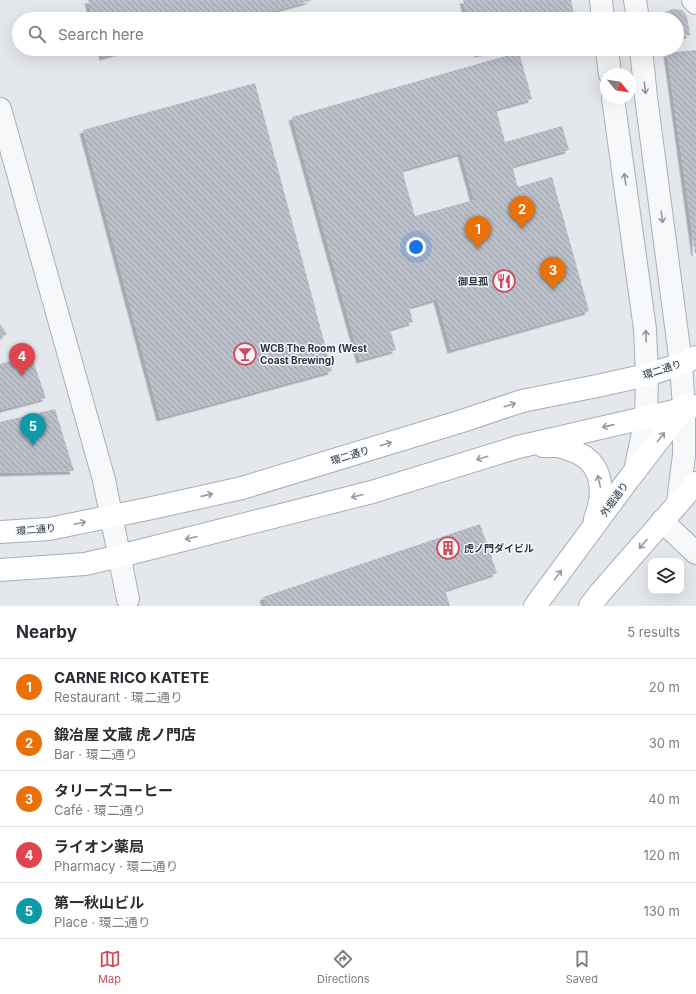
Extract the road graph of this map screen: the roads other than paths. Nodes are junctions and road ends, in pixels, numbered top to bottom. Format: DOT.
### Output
graph roads {
  1 [pos="601,0"];
  2 [pos="635,0"];
  3 [pos="693,0"];
  4 [pos="696,3"];
  5 [pos="602,12"];
  6 [pos="637,12"];
  7 [pos="608,56"];
  8 [pos="642,56"];
  9 [pos="609,68"];
  10 [pos="614,104"];
  11 [pos="1,114"];
  12 [pos="674,312"];
  13 [pos="696,335"];
  14 [pos="689,360"];
  15 [pos="647,375"];
  16 [pos="692,403"];
  17 [pos="646,418"];
  18 [pos="518,446"];
  19 [pos="635,471"];
  20 [pos="696,483"];
  21 [pos="678,502"];
  22 [pos="111,516"];
  23 [pos="662,522"];
  24 [pos="0,532"];
  25 [pos="590,532"];
  26 [pos="696,553"];
  27 [pos="120,556"];
  28 [pos="0,570"];
  29 [pos="129,603"];
  30 [pos="535,606"];
  31 [pos="590,606"];
  1 -- 5 [label="street"];
  2 -- 6 [label="street"];
  3 -- 4 [label="street"];
  7 -- 9 [label="street"];
  8 -- 12 [label="street, one-way"];
  15 -- 10 [label="street, one-way"];
  11 -- 22 [label="street"];
  12 -- 13 [label="street"];
  12 -- 14 [label="street"];
  14 -- 15 [label="main road, 環二通り"];
  14 -- 16 [label="street"];
  15 -- 17 [label="street"];
  22 -- 15 [label="main road, 環二通り, one-way"];
  16 -- 17 [label="main road"];
  19 -- 16 [label="main road, 外堀通り, one-way"];
  16 -- 21 [label="street"];
  17 -- 18 [label="main road, one-way"];
  17 -- 19 [label="street"];
  25 -- 18 [label="main road, one-way"];
  18 -- 27 [label="main road, one-way"];
  19 -- 25 [label="main road, 外堀通り"];
  20 -- 21 [label="main road"];
  21 -- 23 [label="main road"];
  24 -- 22 [label="main road, 環二通り, one-way"];
  22 -- 27 [label="street"];
  23 -- 26 [label="street"];
  23 -- 31 [label="main road, one-way"];
  30 -- 25 [label="main road, 外堀通り, one-way"];
  27 -- 28 [label="main road"];
  27 -- 29 [label="street"];
}
